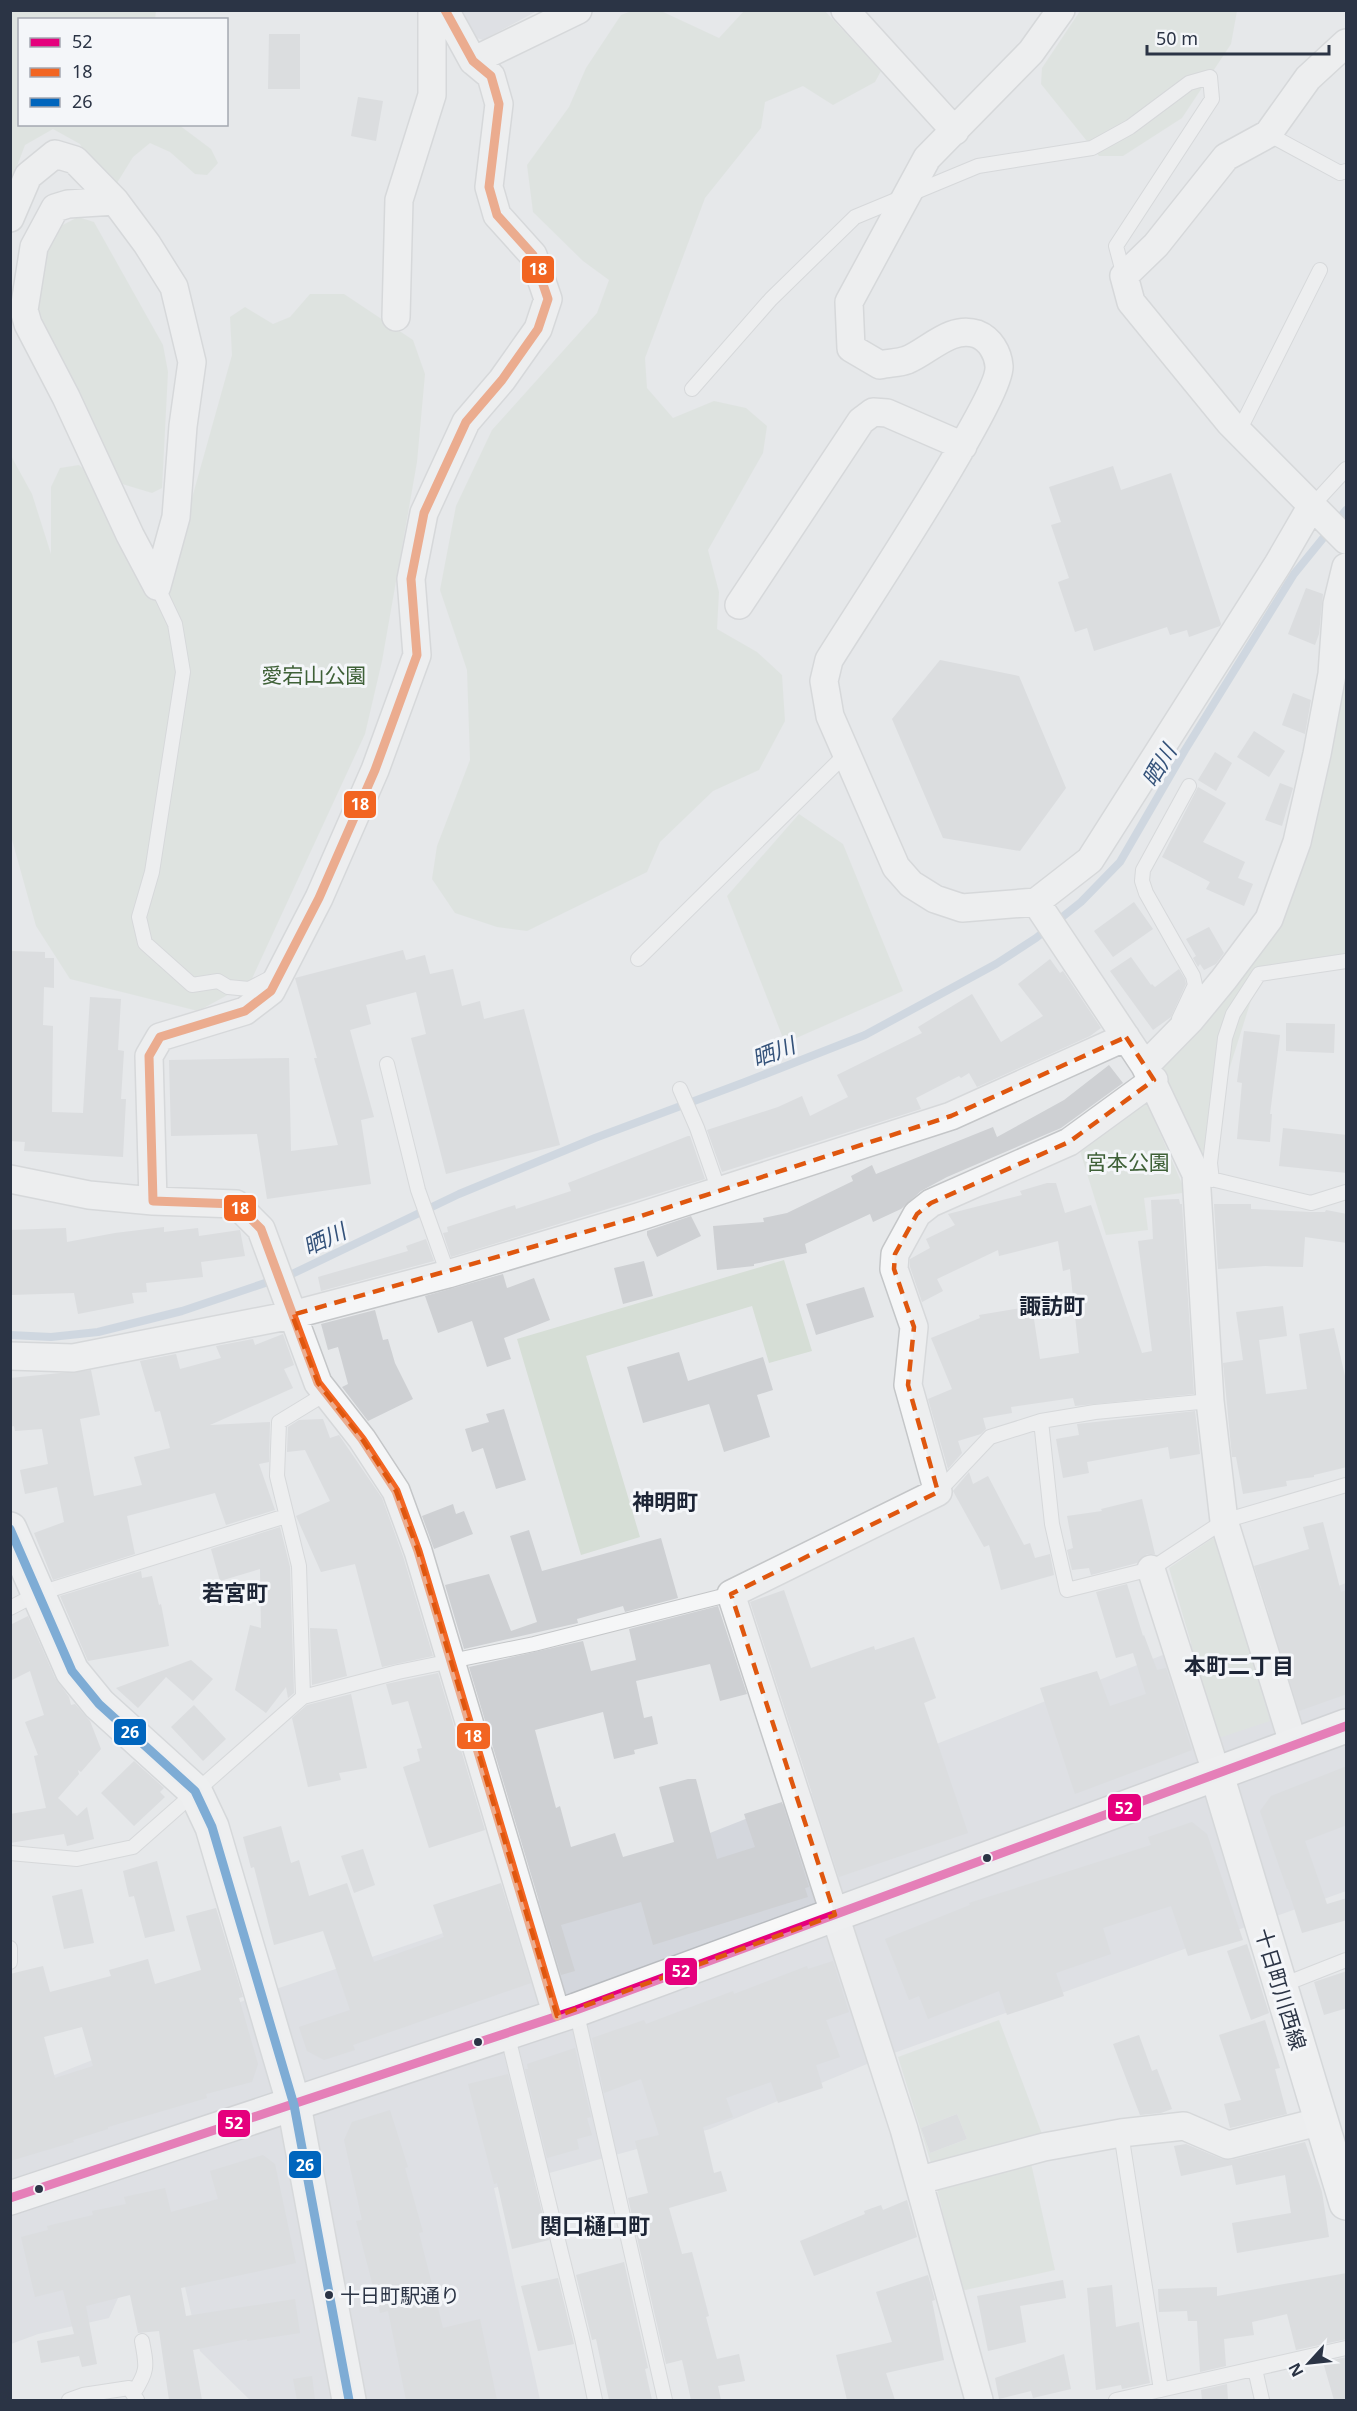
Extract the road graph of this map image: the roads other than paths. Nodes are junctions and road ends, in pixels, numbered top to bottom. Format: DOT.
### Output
graph roads {
  1 [pos="432,10"];
  2 [pos="446,10"];
  3 [pos="578,10"];
  4 [pos="845,10"];
  5 [pos="1061,10"];
  6 [pos="1347,43"];
  7 [pos="473,62"];
  8 [pos="956,131"];
  9 [pos="1268,134"];
  10 [pos="1347,171"];
  11 [pos="905,197"];
  12 [pos="115,201"];
  13 [pos="10,218"];
  14 [pos="1320,270"];
  15 [pos="1124,276"];
  16 [pos="396,317"];
  17 [pos="692,389"];
  18 [pos="1238,433"];
  19 [pos="963,446"];
  20 [pos="1347,469"];
  21 [pos="1311,507"];
  22 [pos="1347,540"];
  23 [pos="1347,567"];
  24 [pos="157,586"];
  25 [pos="739,605"];
  26 [pos="846,754"];
  27 [pos="1189,786"];
  28 [pos="1040,908"];
  29 [pos="638,959"];
  30 [pos="1347,961"];
  31 [pos="279,974"];
  32 [pos="1126,1037"];
  33 [pos="1169,1041"];
  34 [pos="387,1064"];
  35 [pos="1150,1073"];
  36 [pos="680,1089"];
  37 [pos="1204,1177"];
  38 [pos="10,1179"];
  39 [pos="719,1191"];
  40 [pos="1347,1192"];
  41 [pos="153,1201"];
  42 [pos="448,1274"];
  43 [pos="288,1305"];
  44 [pos="10,1356"];
  45 [pos="325,1394"];
  46 [pos="1210,1401"];
  47 [pos="1041,1421"];
  48 [pos="1347,1485"];
  49 [pos="938,1492"];
  50 [pos="286,1516"];
  51 [pos="1224,1521"];
  52 [pos="10,1529"];
  53 [pos="1152,1569"];
  54 [pos="731,1594"];
  55 [pos="24,1601"];
  56 [pos="451,1661"];
  57 [pos="303,1697"];
  58 [pos="1347,1726"];
  59 [pos="1294,1746"];
  60 [pos="1217,1775"];
  61 [pos="195,1791"];
  62 [pos="10,1853"];
  63 [pos="835,1915"];
  64 [pos="10,1948"];
  65 [pos="1347,1960"];
  66 [pos="10,1962"];
  67 [pos="1280,1986"];
  68 [pos="566,2013"];
  69 [pos="507,2033"];
  70 [pos="294,2105"];
  71 [pos="1322,2121"];
  72 [pos="1121,2133"];
  73 [pos="1340,2157"];
  74 [pos="920,2180"];
  75 [pos="10,2199"];
  76 [pos="1347,2203"];
  77 [pos="142,2340"];
  78 [pos="1347,2348"];
  79 [pos="1255,2369"];
  80 [pos="1161,2390"];
  81 [pos="135,2397"];
  82 [pos="69,2400"];
  83 [pos="349,2400"];
  84 [pos="595,2400"];
  85 [pos="665,2400"];
  86 [pos="979,2400"];
  87 [pos="1116,2400"];
  88 [pos="1262,2400"];
  1 -- 16 [label="street"];
  2 -- 7 [label="street"];
  3 -- 7 [label="street"];
  4 -- 8 [label="street"];
  5 -- 8 [label="street"];
  6 -- 9 [label="street"];
  7 -- 31 [label="street"];
  8 -- 11 [label="street"];
  9 -- 10 [label="lane"];
  9 -- 15 [label="street"];
  11 -- 15 [label="lane"];
  11 -- 17 [label="lane"];
  11 -- 19 [label="street"];
  12 -- 13 [label="street"];
  12 -- 24 [label="street"];
  12 -- 24 [label="street"];
  14 -- 18 [label="lane"];
  15 -- 18 [label="street"];
  18 -- 21 [label="street"];
  19 -- 25 [label="street"];
  19 -- 26 [label="street"];
  20 -- 21 [label="lane"];
  21 -- 22 [label="street"];
  21 -- 28 [label="street"];
  23 -- 33 [label="street"];
  24 -- 31 [label="lane"];
  26 -- 28 [label="street"];
  26 -- 29 [label="lane"];
  27 -- 33 [label="lane"];
  28 -- 32 [label="street"];
  30 -- 37 [label="lane"];
  31 -- 41 [label="street"];
  32 -- 35 [label="street"];
  32 -- 39 [label="street"];
  33 -- 35 [label="street"];
  34 -- 42 [label="lane"];
  35 -- 37 [label="street"];
  35 -- 49 [label="street"];
  36 -- 39 [label="lane"];
  37 -- 40 [label="lane"];
  37 -- 46 [label="street"];
  38 -- 41 [label="street"];
  39 -- 42 [label="street"];
  41 -- 43 [label="street"];
  42 -- 43 [label="street"];
  43 -- 44 [label="street"];
  43 -- 45 [label="street"];
  45 -- 50 [label="lane"];
  45 -- 56 [label="street"];
  46 -- 47 [label="lane"];
  46 -- 51 [label="street"];
  47 -- 49 [label="lane"];
  47 -- 53 [label="lane"];
  48 -- 51 [label="lane"];
  49 -- 54 [label="street"];
  50 -- 55 [label="lane"];
  50 -- 57 [label="lane"];
  51 -- 53 [label="lane"];
  51 -- 59 [label="street"];
  52 -- 55 [label="main road"];
  53 -- 60 [label="street"];
  54 -- 56 [label="lane"];
  54 -- 63 [label="street"];
  55 -- 61 [label="main road"];
  56 -- 57 [label="lane"];
  56 -- 68 [label="street"];
  57 -- 61 [label="lane"];
  58 -- 59 [label="main road"];
  59 -- 60 [label="main road"];
  60 -- 63 [label="main road"];
  60 -- 67 [label="main road, 十日町川西線"];
  61 -- 62 [label="lane"];
  61 -- 70 [label="main road"];
  63 -- 68 [label="main road"];
  63 -- 74 [label="street"];
  64 -- 66 [label="lane"];
  65 -- 67 [label="lane"];
  67 -- 71 [label="main road, 十日町川西線"];
  68 -- 69 [label="main road"];
  68 -- 85 [label="lane"];
  69 -- 70 [label="main road"];
  69 -- 84 [label="lane"];
  70 -- 75 [label="main road"];
  70 -- 83 [label="main road"];
  71 -- 72 [label="street"];
  71 -- 73 [label="main road, 十日町川西線"];
  72 -- 74 [label="street"];
  72 -- 80 [label="lane"];
  73 -- 76 [label="main road, 十日町川西線"];
  74 -- 86 [label="street"];
  77 -- 81 [label="lane"];
  78 -- 79 [label="lane"];
  79 -- 80 [label="lane"];
  79 -- 88 [label="lane"];
  80 -- 87 [label="lane"];
  81 -- 82 [label="lane"];
}
